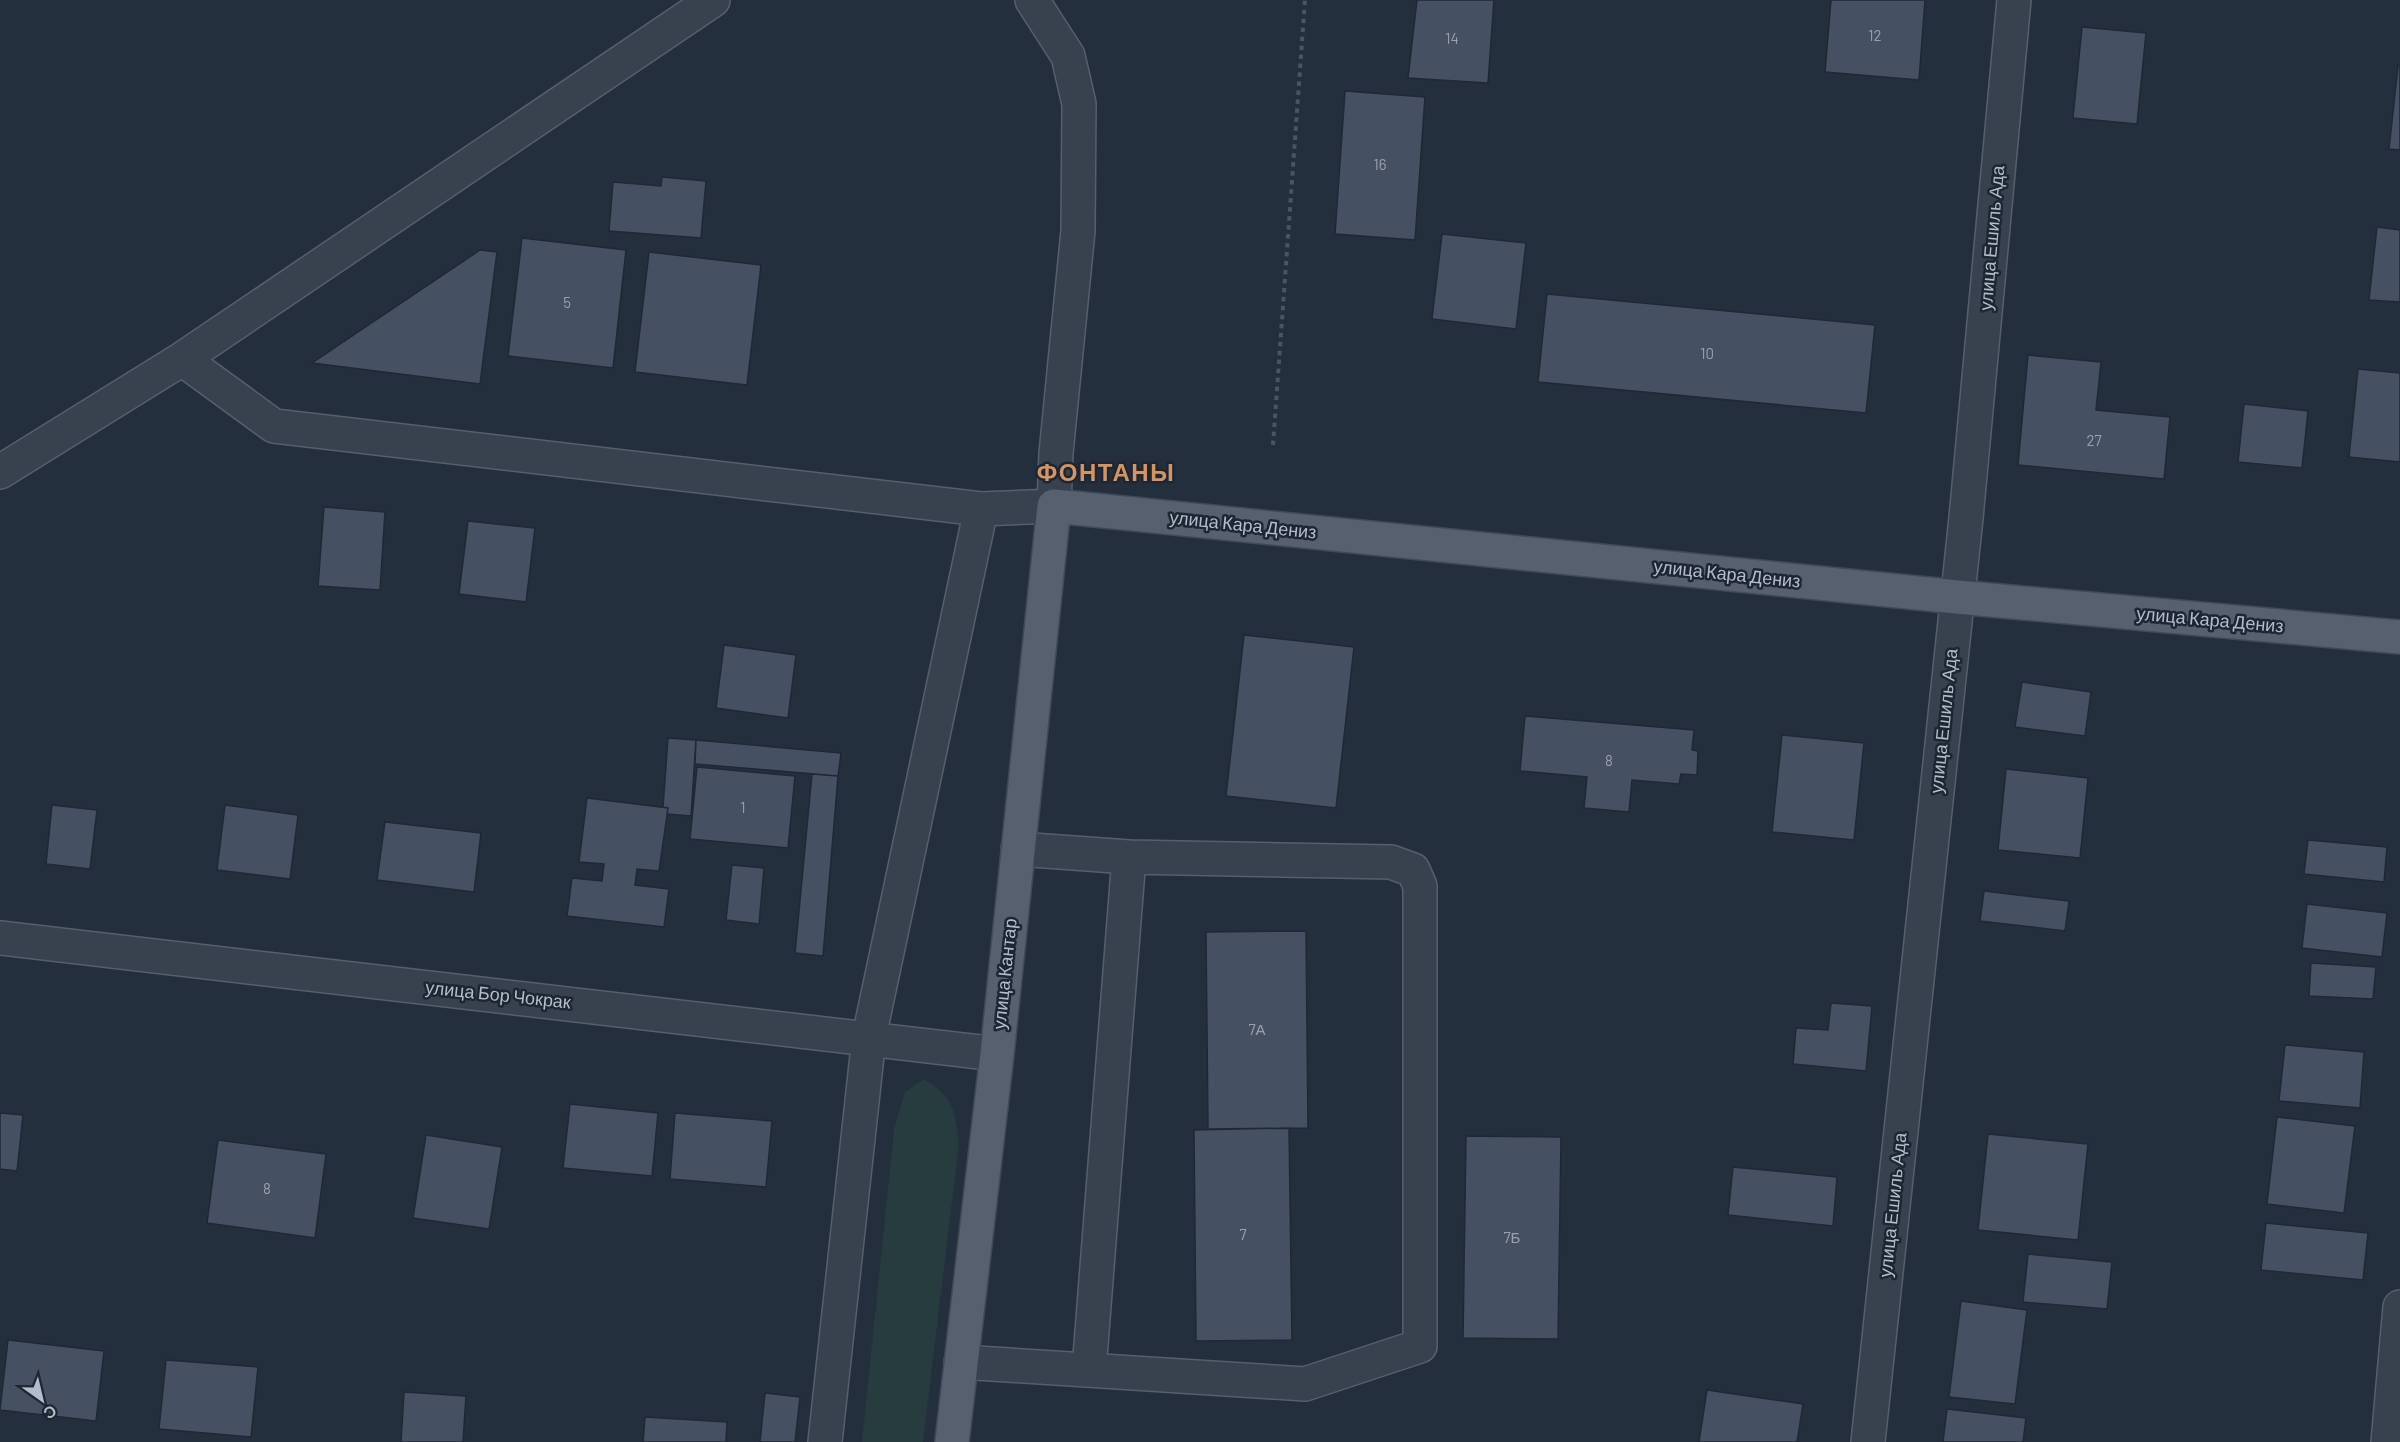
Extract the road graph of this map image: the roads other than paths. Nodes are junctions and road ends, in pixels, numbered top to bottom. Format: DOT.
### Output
graph roads {
  1 [pos="713,0"];
  2 [pos="1032,0"];
  3 [pos="2014,0"];
  4 [pos="182,359"];
  5 [pos="0,472"];
  6 [pos="1054,506"];
  7 [pos="981,509"];
  8 [pos="1957,597"];
  9 [pos="2400,637"];
  10 [pos="1018,849"];
  11 [pos="1129,857"];
  12 [pos="0,938"];
  13 [pos="869,1037"];
  14 [pos="997,1054"];
  15 [pos="2400,1307"];
  16 [pos="961,1362"];
  17 [pos="1089,1371"];
  18 [pos="825,1442"];
  19 [pos="952,1442"];
  20 [pos="1868,1442"];
  21 [pos="2388,1442"];
  1 -- 4 [label="street"];
  2 -- 6 [label="street"];
  3 -- 8 [label="street, улица Ешиль Ада"];
  4 -- 5 [label="street"];
  4 -- 7 [label="street"];
  6 -- 7 [label="street"];
  6 -- 8 [label="main road, улица Кара Дениз"];
  6 -- 10 [label="main road, улица Кантар"];
  7 -- 13 [label="street"];
  8 -- 9 [label="main road, улица Кара Дениз"];
  8 -- 20 [label="street, улица Ешиль Ада"];
  10 -- 11 [label="street"];
  10 -- 14 [label="main road, улица Кантар"];
  11 -- 17 [label="street"];
  11 -- 17 [label="street"];
  12 -- 13 [label="street, улица Бор Чокрак"];
  13 -- 14 [label="street, улица Бор Чокрак"];
  13 -- 18 [label="street"];
  14 -- 16 [label="main road, улица Кантар"];
  15 -- 21 [label="street"];
  16 -- 17 [label="street"];
  16 -- 19 [label="main road, улица Кантар"];
}
